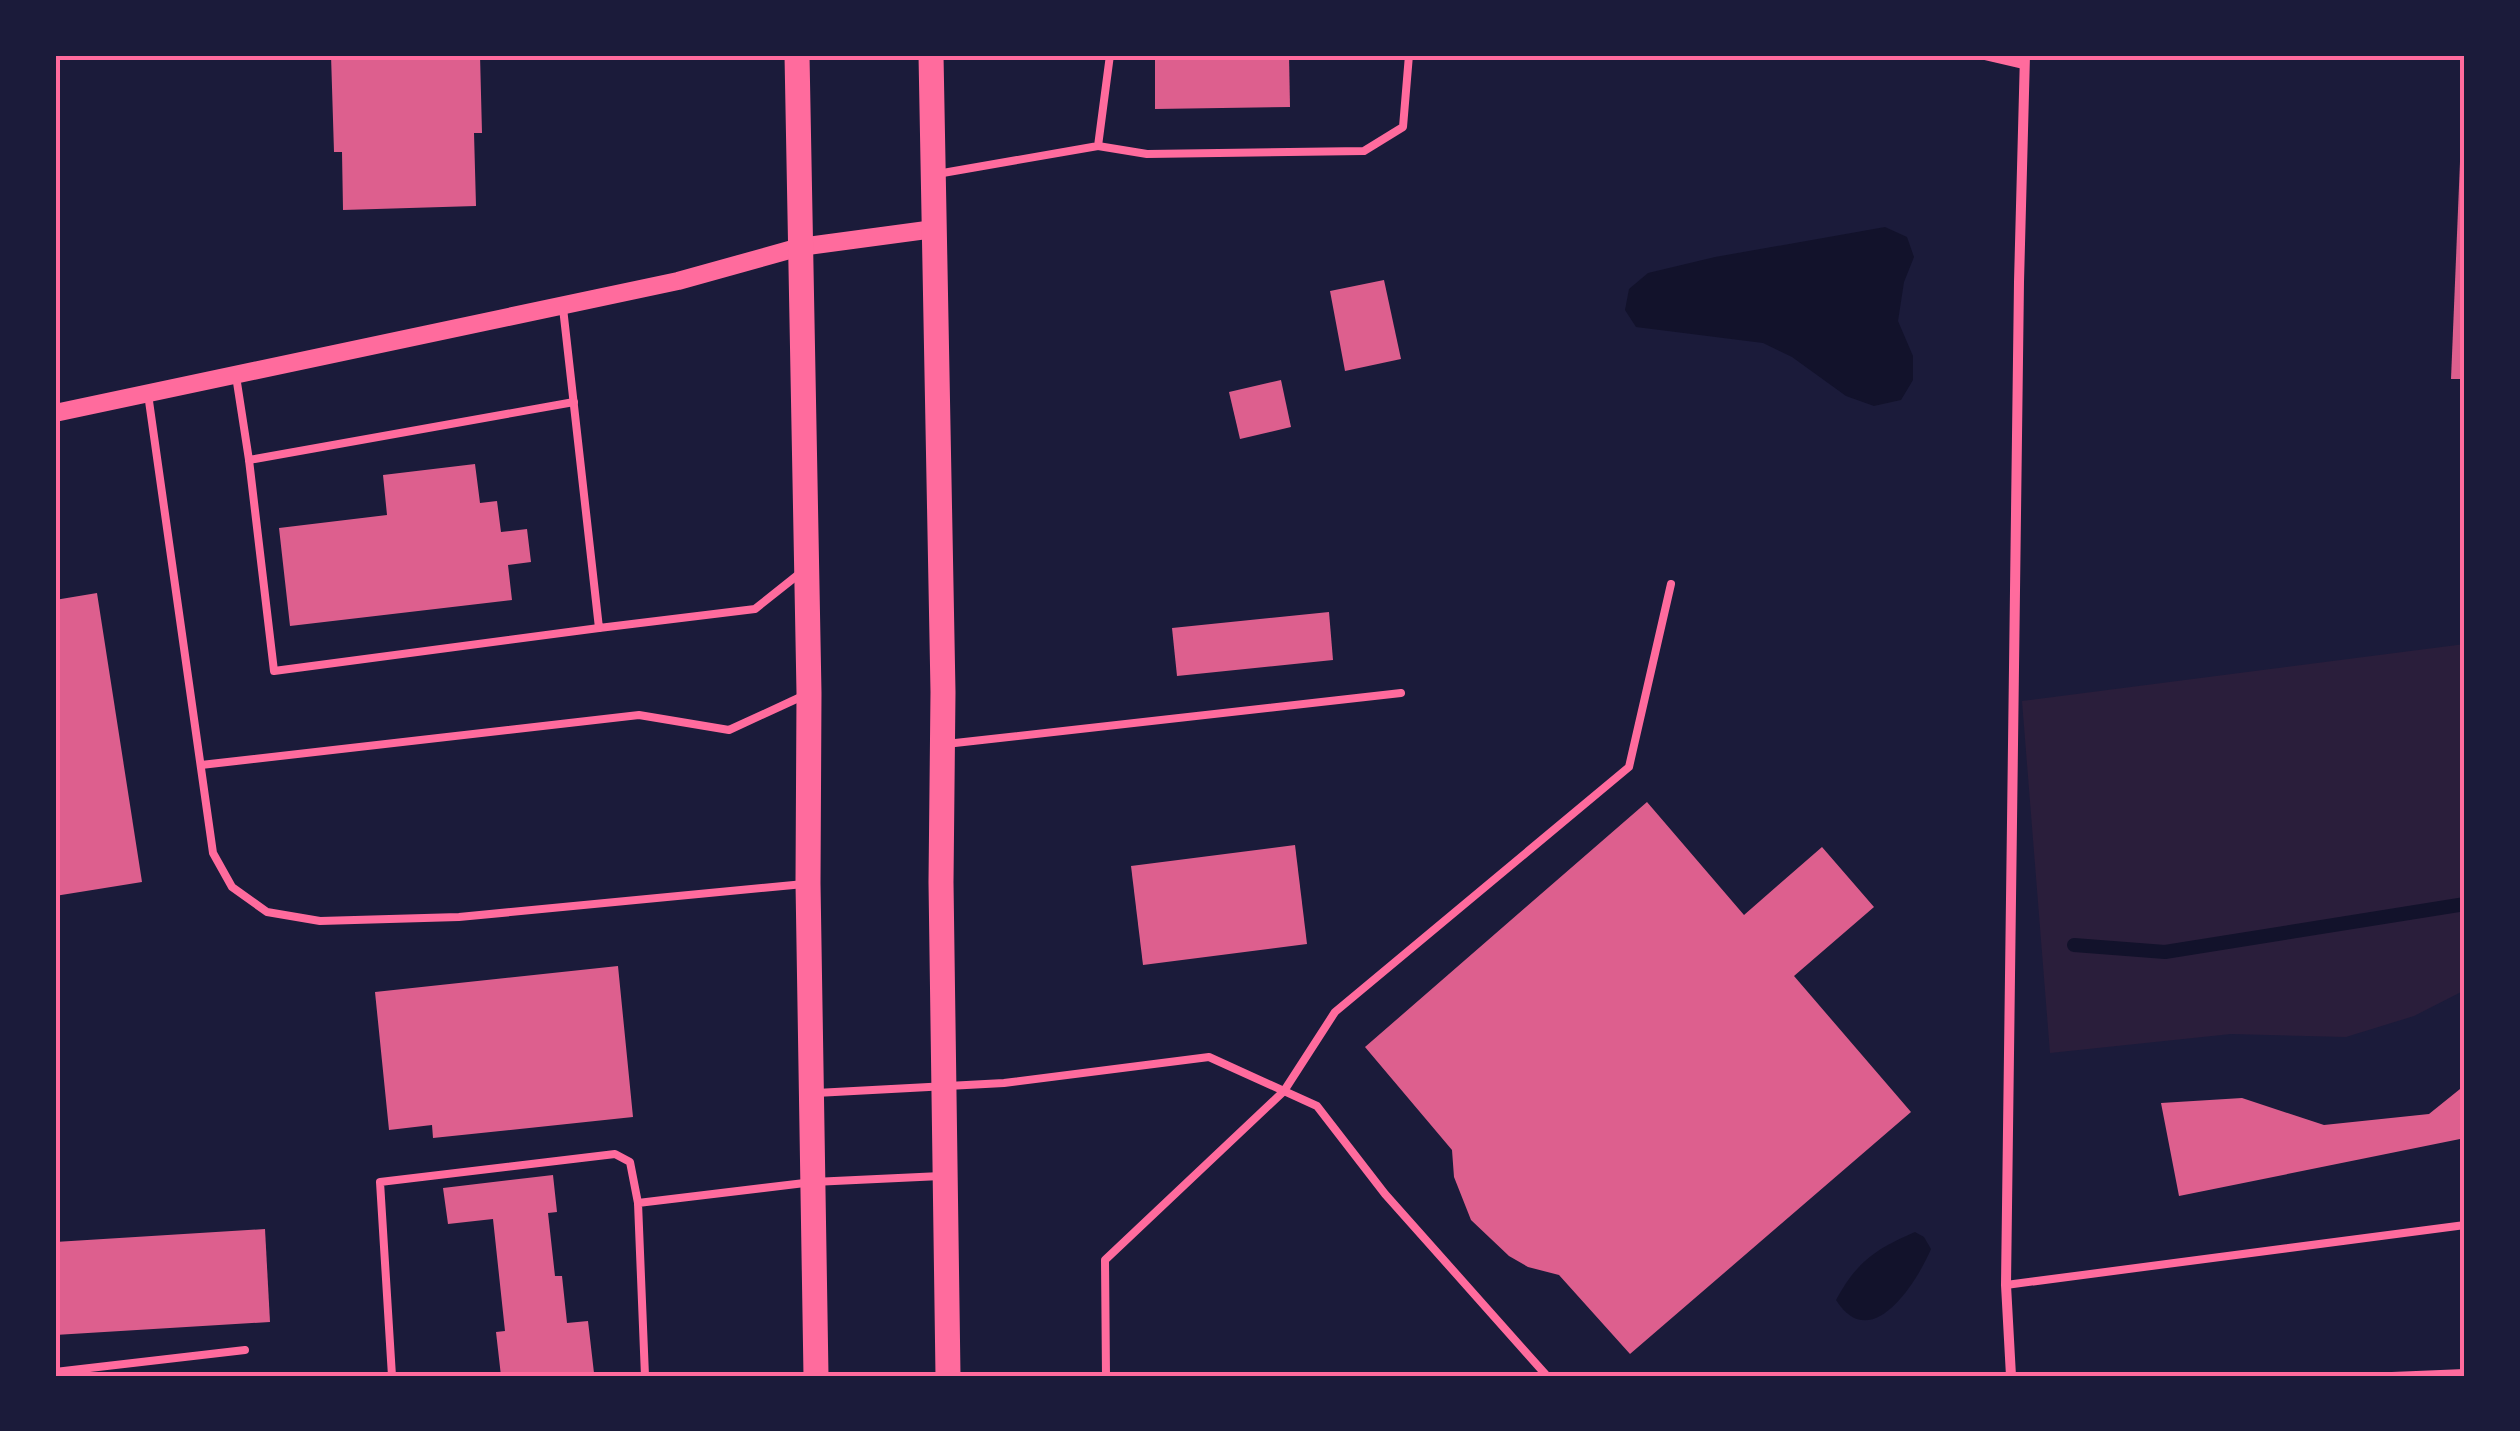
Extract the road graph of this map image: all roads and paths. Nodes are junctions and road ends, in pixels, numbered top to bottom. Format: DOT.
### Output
graph roads {
  1 [pos="797,55"];
  2 [pos="930,55"];
  3 [pos="1110,55"];
  4 [pos="1409,55"];
  5 [pos="1981,55"];
  6 [pos="2025,60"];
  7 [pos="1098,146"];
  8 [pos="933,175"];
  9 [pos="934,229"];
  10 [pos="800,246"];
  11 [pos="563,306"];
  12 [pos="236,375"];
  13 [pos="148,394"];
  14 [pos="574,402"];
  15 [pos="55,414"];
  16 [pos="249,460"];
  17 [pos="807,568"];
  18 [pos="1671,584"];
  19 [pos="600,628"];
  20 [pos="809,693"];
  21 [pos="1401,693"];
  22 [pos="942,744"];
  23 [pos="201,765"];
  24 [pos="808,883"];
  25 [pos="944,1086"];
  26 [pos="1284,1091"];
  27 [pos="811,1094"];
  28 [pos="945,1176"];
  29 [pos="813,1182"];
  30 [pos="638,1203"];
  31 [pos="2465,1225"];
  32 [pos="2006,1284"];
  33 [pos="245,1350"];
  34 [pos="55,1372"];
  35 [pos="2465,1372"];
  36 [pos="392,1376"];
  37 [pos="644,1376"];
  38 [pos="816,1376"];
  39 [pos="948,1376"];
  40 [pos="1106,1376"];
  41 [pos="1547,1376"];
  42 [pos="2011,1376"];
  43 [pos="2392,1376"];
  1 -- 10 [label="main road"];
  2 -- 8 [label="main road"];
  3 -- 7 [label="lane"];
  4 -- 7 [label="lane"];
  5 -- 6 [label="lane"];
  6 -- 32 [label="street"];
  7 -- 8 [label="lane"];
  8 -- 9 [label="main road"];
  9 -- 10 [label="street"];
  9 -- 22 [label="main road"];
  10 -- 11 [label="street"];
  10 -- 17 [label="main road"];
  11 -- 12 [label="street"];
  11 -- 14 [label="lane"];
  12 -- 13 [label="street"];
  12 -- 16 [label="lane"];
  13 -- 15 [label="street"];
  13 -- 23 [label="lane"];
  14 -- 16 [label="lane"];
  14 -- 19 [label="lane"];
  16 -- 19 [label="lane"];
  17 -- 19 [label="lane"];
  17 -- 20 [label="main road"];
  18 -- 26 [label="lane"];
  20 -- 23 [label="lane"];
  20 -- 24 [label="main road"];
  21 -- 22 [label="lane"];
  22 -- 25 [label="main road"];
  23 -- 24 [label="lane"];
  24 -- 27 [label="main road"];
  25 -- 26 [label="lane"];
  25 -- 27 [label="lane"];
  25 -- 28 [label="main road"];
  26 -- 40 [label="lane"];
  26 -- 41 [label="lane"];
  27 -- 29 [label="main road"];
  28 -- 29 [label="lane"];
  28 -- 39 [label="main road"];
  29 -- 30 [label="lane"];
  29 -- 38 [label="main road"];
  30 -- 36 [label="lane"];
  30 -- 37 [label="lane"];
  31 -- 32 [label="lane"];
  32 -- 42 [label="street"];
  33 -- 34 [label="lane"];
  35 -- 43 [label="lane"];
}
